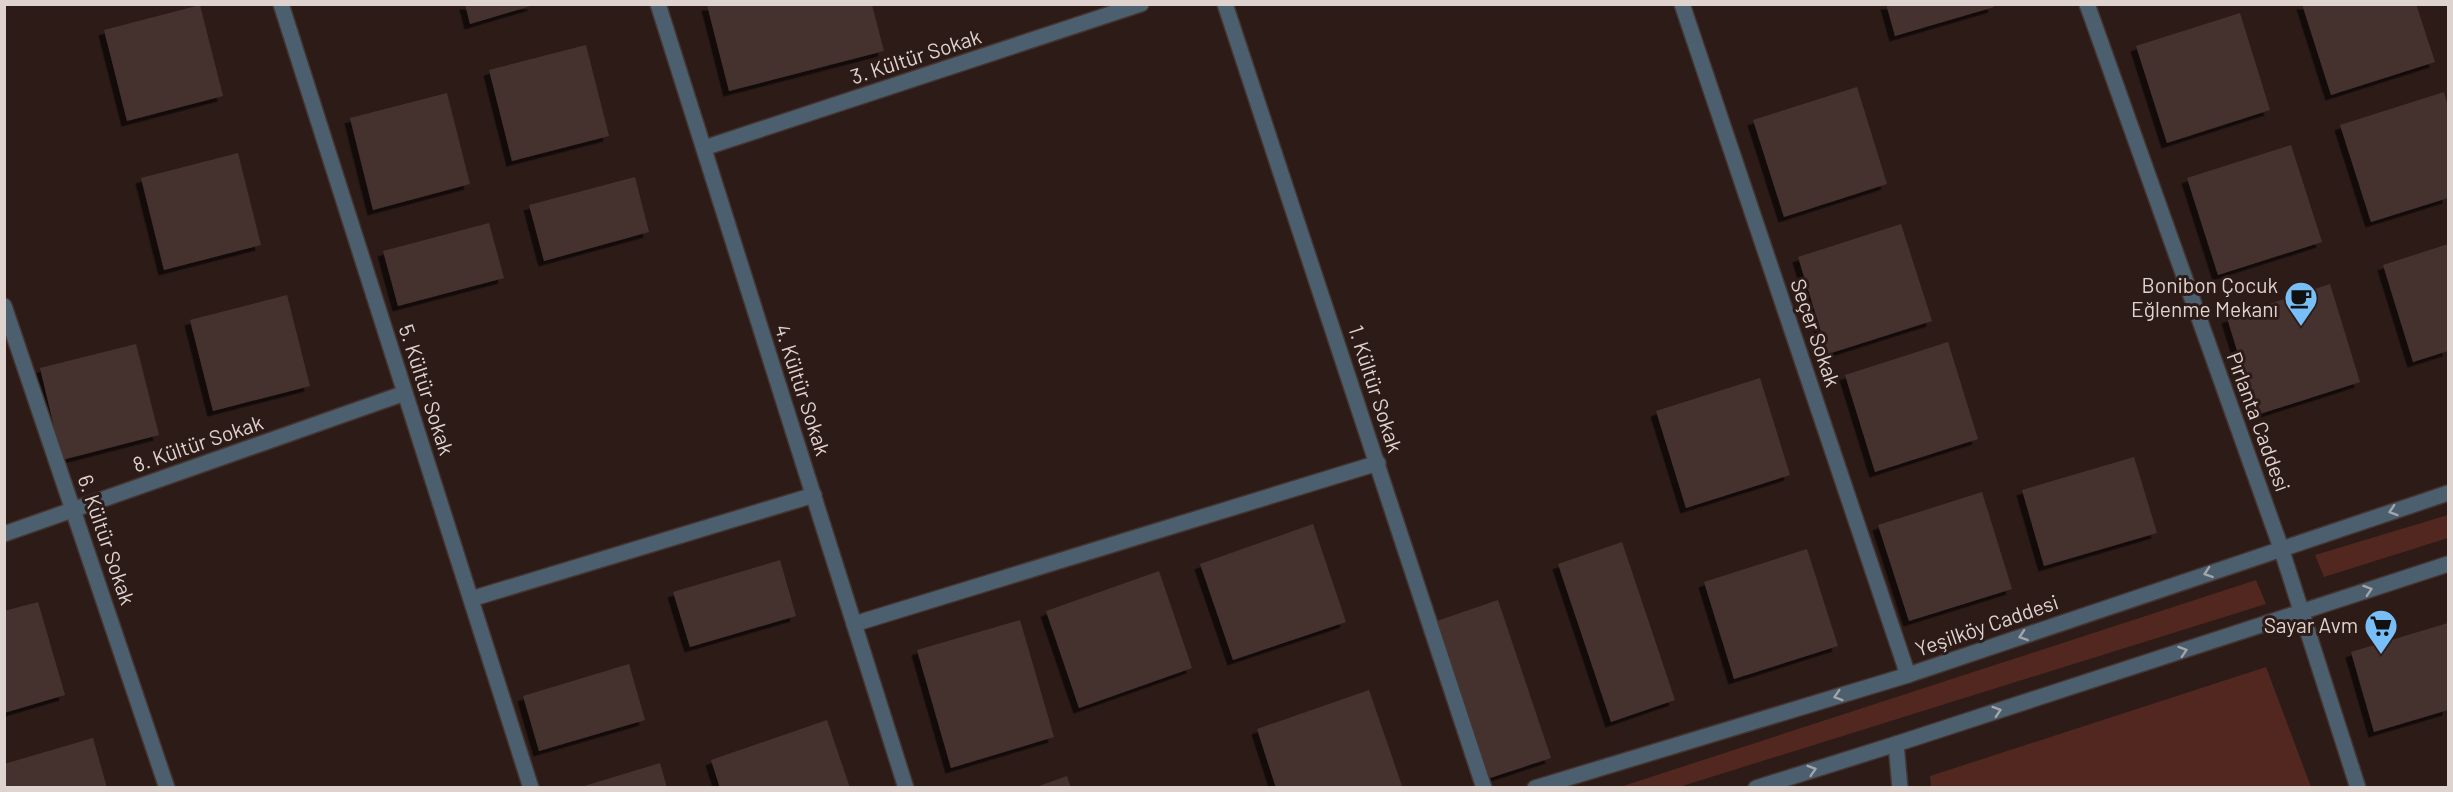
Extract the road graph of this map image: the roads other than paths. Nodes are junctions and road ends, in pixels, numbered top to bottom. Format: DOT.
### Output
graph roads {
  1 [pos="281,4"];
  2 [pos="658,4"];
  3 [pos="1141,4"];
  4 [pos="1225,4"];
  5 [pos="2087,4"];
  6 [pos="1684,5"];
  7 [pos="704,148"];
  8 [pos="4,306"];
  9 [pos="405,393"];
  10 [pos="1378,463"];
  11 [pos="2448,493"];
  12 [pos="814,495"];
  13 [pos="73,510"];
  14 [pos="4,534"];
  15 [pos="2281,548"];
  16 [pos="2448,564"];
  17 [pos="471,599"];
  18 [pos="2302,612"];
  19 [pos="854,624"];
  20 [pos="1908,675"];
  21 [pos="1896,744"];
  22 [pos="167,788"];
  23 [pos="531,788"];
  24 [pos="906,788"];
  25 [pos="1484,788"];
  26 [pos="1535,788"];
  27 [pos="1756,788"];
  28 [pos="1900,788"];
  29 [pos="2358,788"];
  1 -- 9 [label="street, 5. Kültür Sokak"];
  2 -- 7 [label="street, 4. Kültür Sokak"];
  3 -- 7 [label="street, 3. Kültür Sokak"];
  4 -- 10 [label="street, 1. Kültür Sokak"];
  5 -- 15 [label="street, Pırlanta Caddesi"];
  6 -- 20 [label="street, Seçer Sokak"];
  7 -- 12 [label="street, 4. Kültür Sokak"];
  8 -- 13 [label="street, 6. Kültür Sokak"];
  9 -- 13 [label="street, 8. Kültür Sokak"];
  9 -- 17 [label="street, 5. Kültür Sokak"];
  10 -- 19 [label="street"];
  10 -- 25 [label="street, 1. Kültür Sokak"];
  11 -- 15 [label="street, Yeşilköy Caddesi, one-way"];
  12 -- 17 [label="street"];
  12 -- 19 [label="street, 4. Kültür Sokak"];
  13 -- 14 [label="street, 8. Kültür Sokak"];
  13 -- 22 [label="street, 6. Kültür Sokak"];
  15 -- 18 [label="street, Pırlanta Caddesi"];
  15 -- 20 [label="street, Yeşilköy Caddesi, one-way"];
  18 -- 16 [label="street, one-way"];
  17 -- 23 [label="street, 5. Kültür Sokak"];
  21 -- 18 [label="street, one-way"];
  18 -- 29 [label="street, Pırlanta Caddesi"];
  19 -- 24 [label="street, 4. Kültür Sokak"];
  20 -- 26 [label="street, Yeşilköy Caddesi, one-way"];
  27 -- 21 [label="street, one-way"];
  21 -- 28 [label="street"];
}
